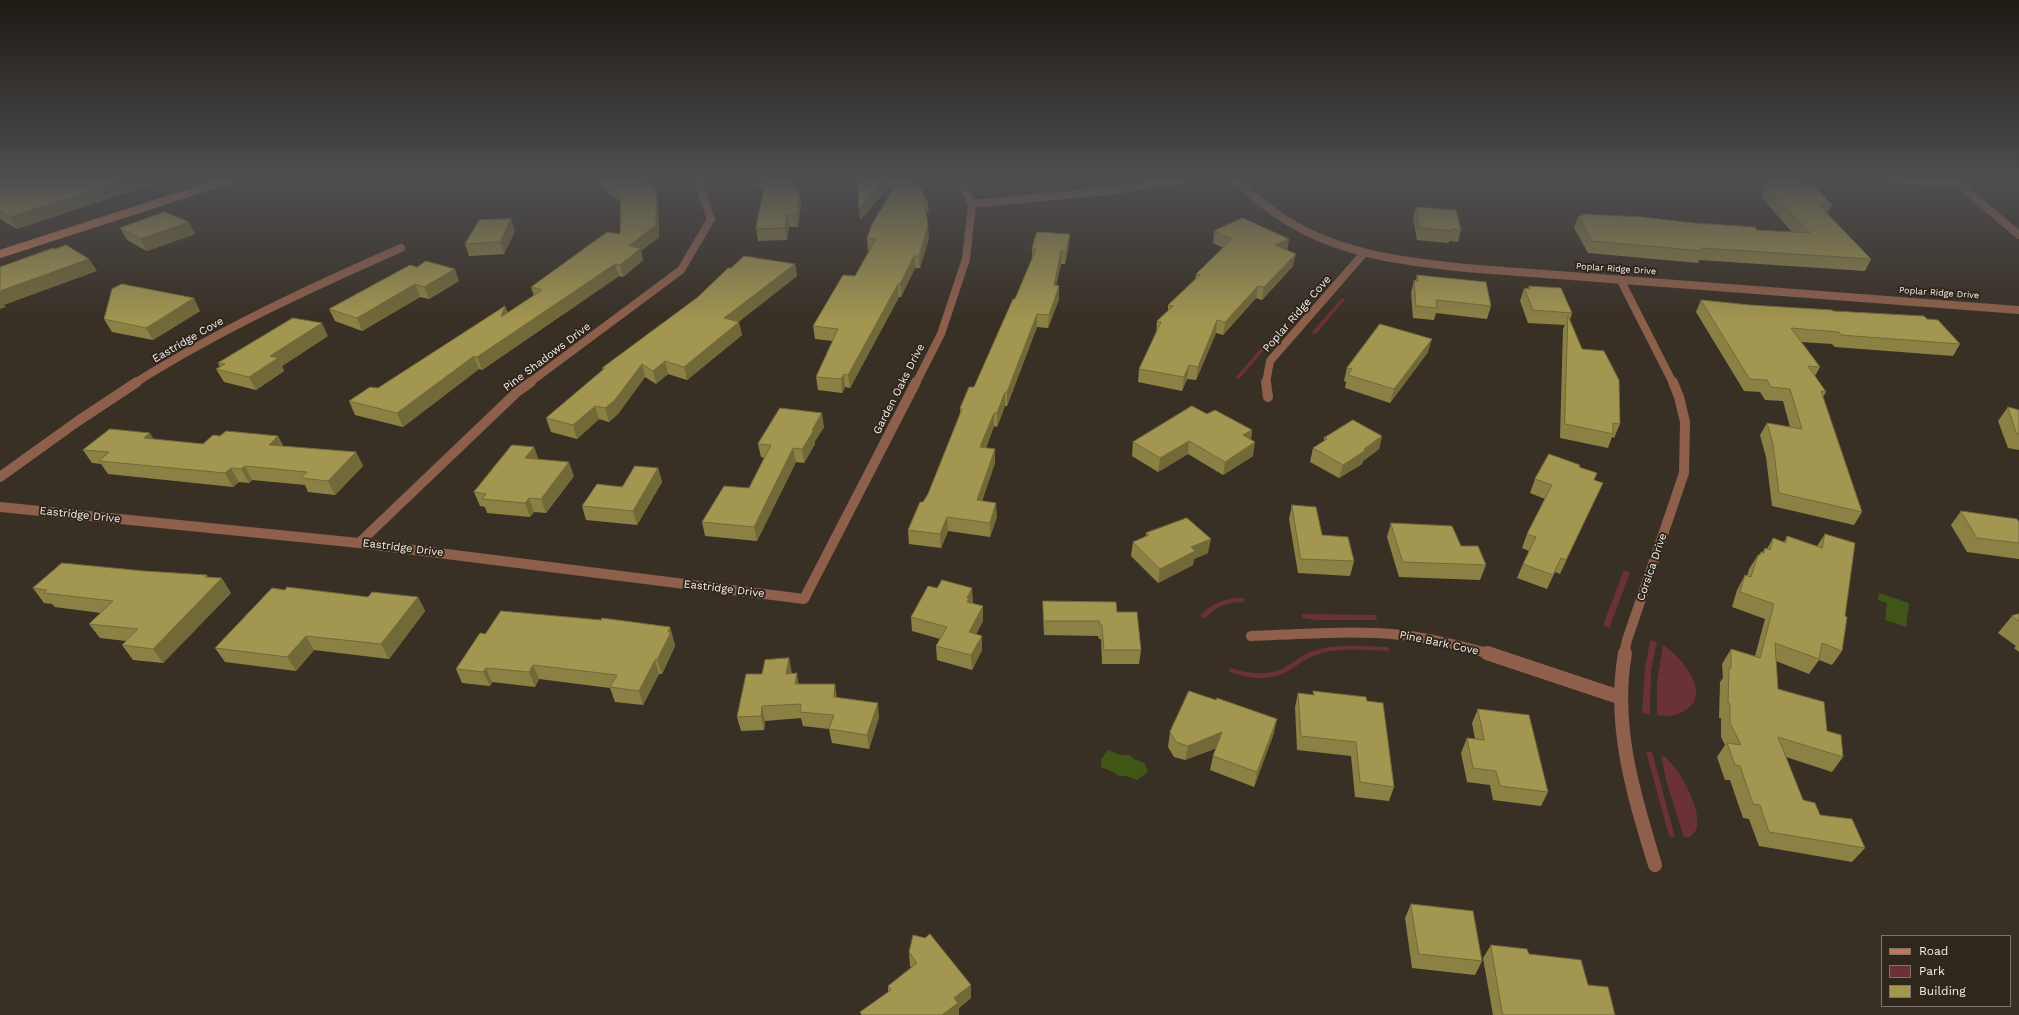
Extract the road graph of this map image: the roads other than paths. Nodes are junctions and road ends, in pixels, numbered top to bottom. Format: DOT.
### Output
graph roads {
  1 [pos="85,226"];
  2 [pos="707,226"];
  3 [pos="970,226"];
  4 [pos="1297,226"];
  5 [pos="2009,226"];
  6 [pos="2019,235"];
  7 [pos="401,248"];
  8 [pos="1364,253"];
  9 [pos="0,254"];
  10 [pos="1620,280"];
  11 [pos="2019,310"];
  12 [pos="1268,397"];
  13 [pos="0,477"];
  14 [pos="0,507"];
  15 [pos="359,543"];
  16 [pos="804,599"];
  17 [pos="1251,636"];
  18 [pos="1620,697"];
  19 [pos="1655,865"];
  1 -- 9 [label="street"];
  2 -- 15 [label="street, Pine Shadows Drive"];
  3 -- 16 [label="street, Garden Oaks Drive"];
  4 -- 8 [label="street, Poplar Ridge Drive"];
  5 -- 6 [label="street"];
  7 -- 13 [label="street, Eastridge Cove"];
  8 -- 10 [label="street, Poplar Ridge Drive"];
  8 -- 12 [label="street, Poplar Ridge Cove"];
  10 -- 11 [label="street, Poplar Ridge Drive"];
  10 -- 18 [label="street, Corsica Drive"];
  14 -- 15 [label="street, Eastridge Drive"];
  15 -- 16 [label="street, Eastridge Drive"];
  17 -- 18 [label="street, Pine Bark Cove"];
  18 -- 19 [label="street, Corsica Drive"];
}
